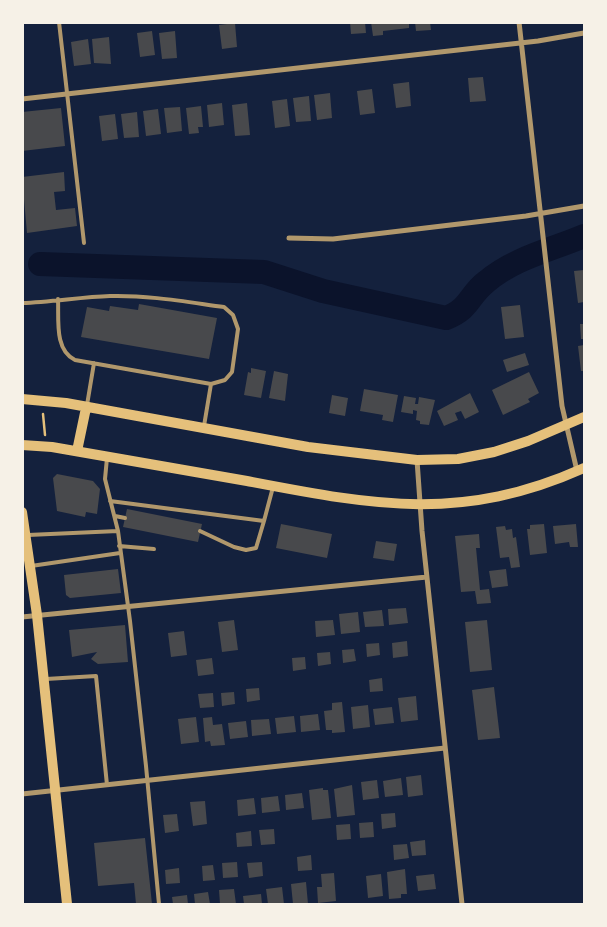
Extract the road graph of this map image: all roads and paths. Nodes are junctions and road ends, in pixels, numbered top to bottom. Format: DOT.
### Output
graph roads {
  1 [pos="59,22"];
  2 [pos="519,22"];
  3 [pos="584,33"];
  4 [pos="521,42"];
  5 [pos="66,95"];
  6 [pos="22,99"];
  7 [pos="584,206"];
  8 [pos="540,213"];
  9 [pos="289,238"];
  10 [pos="84,243"];
  11 [pos="58,299"];
  12 [pos="22,303"];
  13 [pos="94,363"];
  14 [pos="211,384"];
  15 [pos="22,399"];
  16 [pos="86,408"];
  17 [pos="43,414"];
  18 [pos="584,417"];
  19 [pos="565,426"];
  20 [pos="203,428"];
  21 [pos="45,435"];
  22 [pos="22,445"];
  23 [pos="77,451"];
  24 [pos="107,456"];
  25 [pos="417,460"];
  26 [pos="581,470"];
  27 [pos="273,488"];
  28 [pos="110,501"];
  29 [pos="420,506"];
  30 [pos="22,512"];
  31 [pos="115,516"];
  32 [pos="125,518"];
  33 [pos="264,521"];
  34 [pos="118,531"];
  35 [pos="200,531"];
  36 [pos="26,536"];
  37 [pos="119,546"];
  38 [pos="154,550"];
  39 [pos="120,553"];
  40 [pos="30,566"];
  41 [pos="427,577"];
  42 [pos="128,605"];
  43 [pos="37,615"];
  44 [pos="22,616"];
  45 [pos="43,679"];
  46 [pos="445,748"];
  47 [pos="148,780"];
  48 [pos="107,785"];
  49 [pos="55,790"];
  50 [pos="22,794"];
  51 [pos="67,904"];
  52 [pos="159,904"];
  53 [pos="462,904"];
  1 -- 5 [label="lane"];
  2 -- 4 [label="street"];
  3 -- 4 [label="street"];
  4 -- 5 [label="street"];
  4 -- 8 [label="street"];
  5 -- 6 [label="street"];
  5 -- 10 [label="lane"];
  7 -- 8 [label="street"];
  8 -- 9 [label="street"];
  8 -- 19 [label="street"];
  11 -- 12 [label="lane"];
  11 -- 13 [label="lane"];
  11 -- 14 [label="lane"];
  13 -- 14 [label="lane"];
  13 -- 16 [label="lane"];
  14 -- 20 [label="lane"];
  15 -- 16 [label="main road"];
  16 -- 20 [label="main road"];
  16 -- 23 [label="main road"];
  17 -- 21 [label="path"];
  18 -- 19 [label="main road"];
  19 -- 25 [label="main road"];
  19 -- 26 [label="street"];
  20 -- 25 [label="main road"];
  22 -- 23 [label="main road"];
  23 -- 24 [label="main road"];
  24 -- 27 [label="main road"];
  24 -- 28 [label="lane"];
  25 -- 29 [label="street"];
  26 -- 29 [label="main road"];
  27 -- 29 [label="main road"];
  27 -- 33 [label="lane"];
  28 -- 31 [label="lane"];
  28 -- 33 [label="lane"];
  29 -- 41 [label="street"];
  30 -- 36 [label="main road"];
  31 -- 32 [label="lane"];
  31 -- 34 [label="lane"];
  33 -- 35 [label="lane"];
  34 -- 36 [label="lane"];
  34 -- 37 [label="lane"];
  36 -- 40 [label="main road"];
  37 -- 38 [label="lane"];
  37 -- 39 [label="lane"];
  39 -- 40 [label="lane"];
  39 -- 42 [label="lane"];
  40 -- 43 [label="main road"];
  41 -- 42 [label="street"];
  41 -- 46 [label="street"];
  42 -- 43 [label="street"];
  42 -- 47 [label="lane"];
  43 -- 44 [label="street"];
  43 -- 45 [label="main road"];
  45 -- 48 [label="lane"];
  45 -- 49 [label="main road"];
  46 -- 47 [label="street"];
  46 -- 53 [label="street"];
  47 -- 48 [label="street"];
  47 -- 52 [label="lane"];
  48 -- 49 [label="street"];
  49 -- 50 [label="street"];
  49 -- 51 [label="main road"];
}
